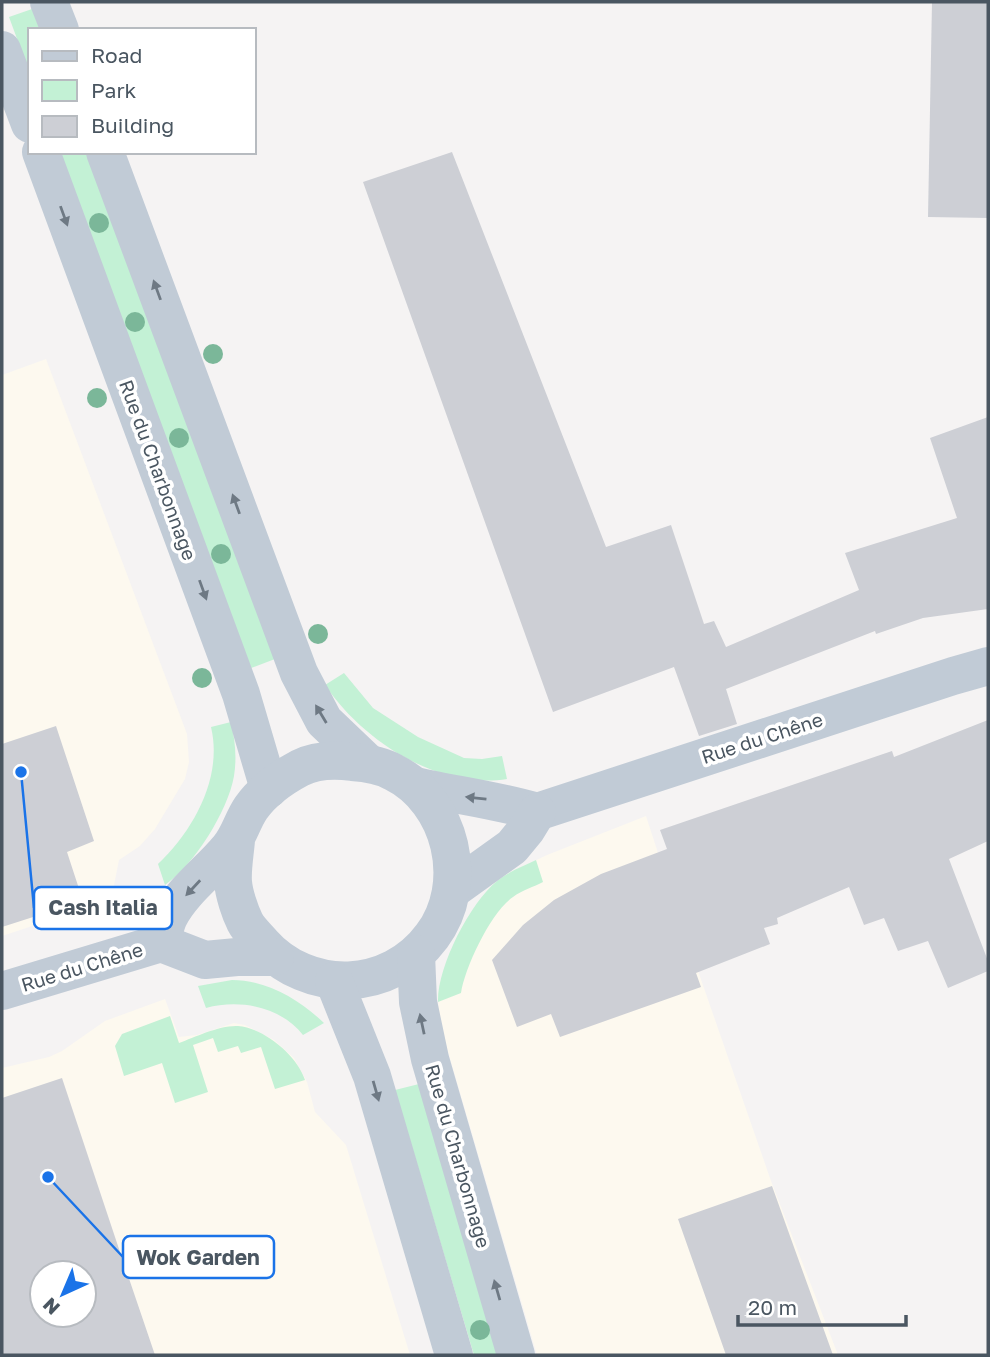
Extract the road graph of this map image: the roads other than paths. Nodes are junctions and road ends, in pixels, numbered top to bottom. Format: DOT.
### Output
graph roads {
  1 [pos="49,2"];
  2 [pos="59,28"];
  3 [pos="2,50"];
  4 [pos="28,119"];
  5 [pos="42,154"];
  6 [pos="106,154"];
  7 [pos="988,666"];
  8 [pos="368,763"];
  9 [pos="415,786"];
  10 [pos="269,789"];
  11 [pos="537,812"];
  12 [pos="236,840"];
  13 [pos="452,890"];
  14 [pos="162,943"];
  15 [pos="415,954"];
  16 [pos="275,957"];
  17 [pos="334,981"];
  18 [pos="2,991"];
  19 [pos="454,1355"];
  20 [pos="516,1355"];
  1 -- 2 [label="main road"];
  3 -- 4 [label="main road"];
  5 -- 10 [label="main road, Rue du Charbonnage, one-way"];
  8 -- 6 [label="main road, one-way"];
  7 -- 11 [label="main road, Rue du Chêne"];
  8 -- 9 [label="main road, Rue du Chêne"];
  8 -- 10 [label="main road, Rue du Chêne"];
  11 -- 9 [label="main road, Rue du Chêne, one-way"];
  9 -- 13 [label="main road, Rue du Chêne"];
  10 -- 12 [label="main road, Rue du Chêne"];
  11 -- 13 [label="main road"];
  12 -- 14 [label="main road, Rue du Chêne, one-way"];
  12 -- 16 [label="main road, Rue du Chêne"];
  13 -- 15 [label="main road, Rue du Chêne"];
  14 -- 16 [label="main road, Rue du Chêne"];
  14 -- 18 [label="main road, Rue du Chêne"];
  15 -- 17 [label="main road, Rue du Chêne"];
  20 -- 15 [label="main road, Rue du Charbonnage, one-way"];
  16 -- 17 [label="main road, Rue du Chêne"];
  17 -- 19 [label="main road, one-way"];
}
